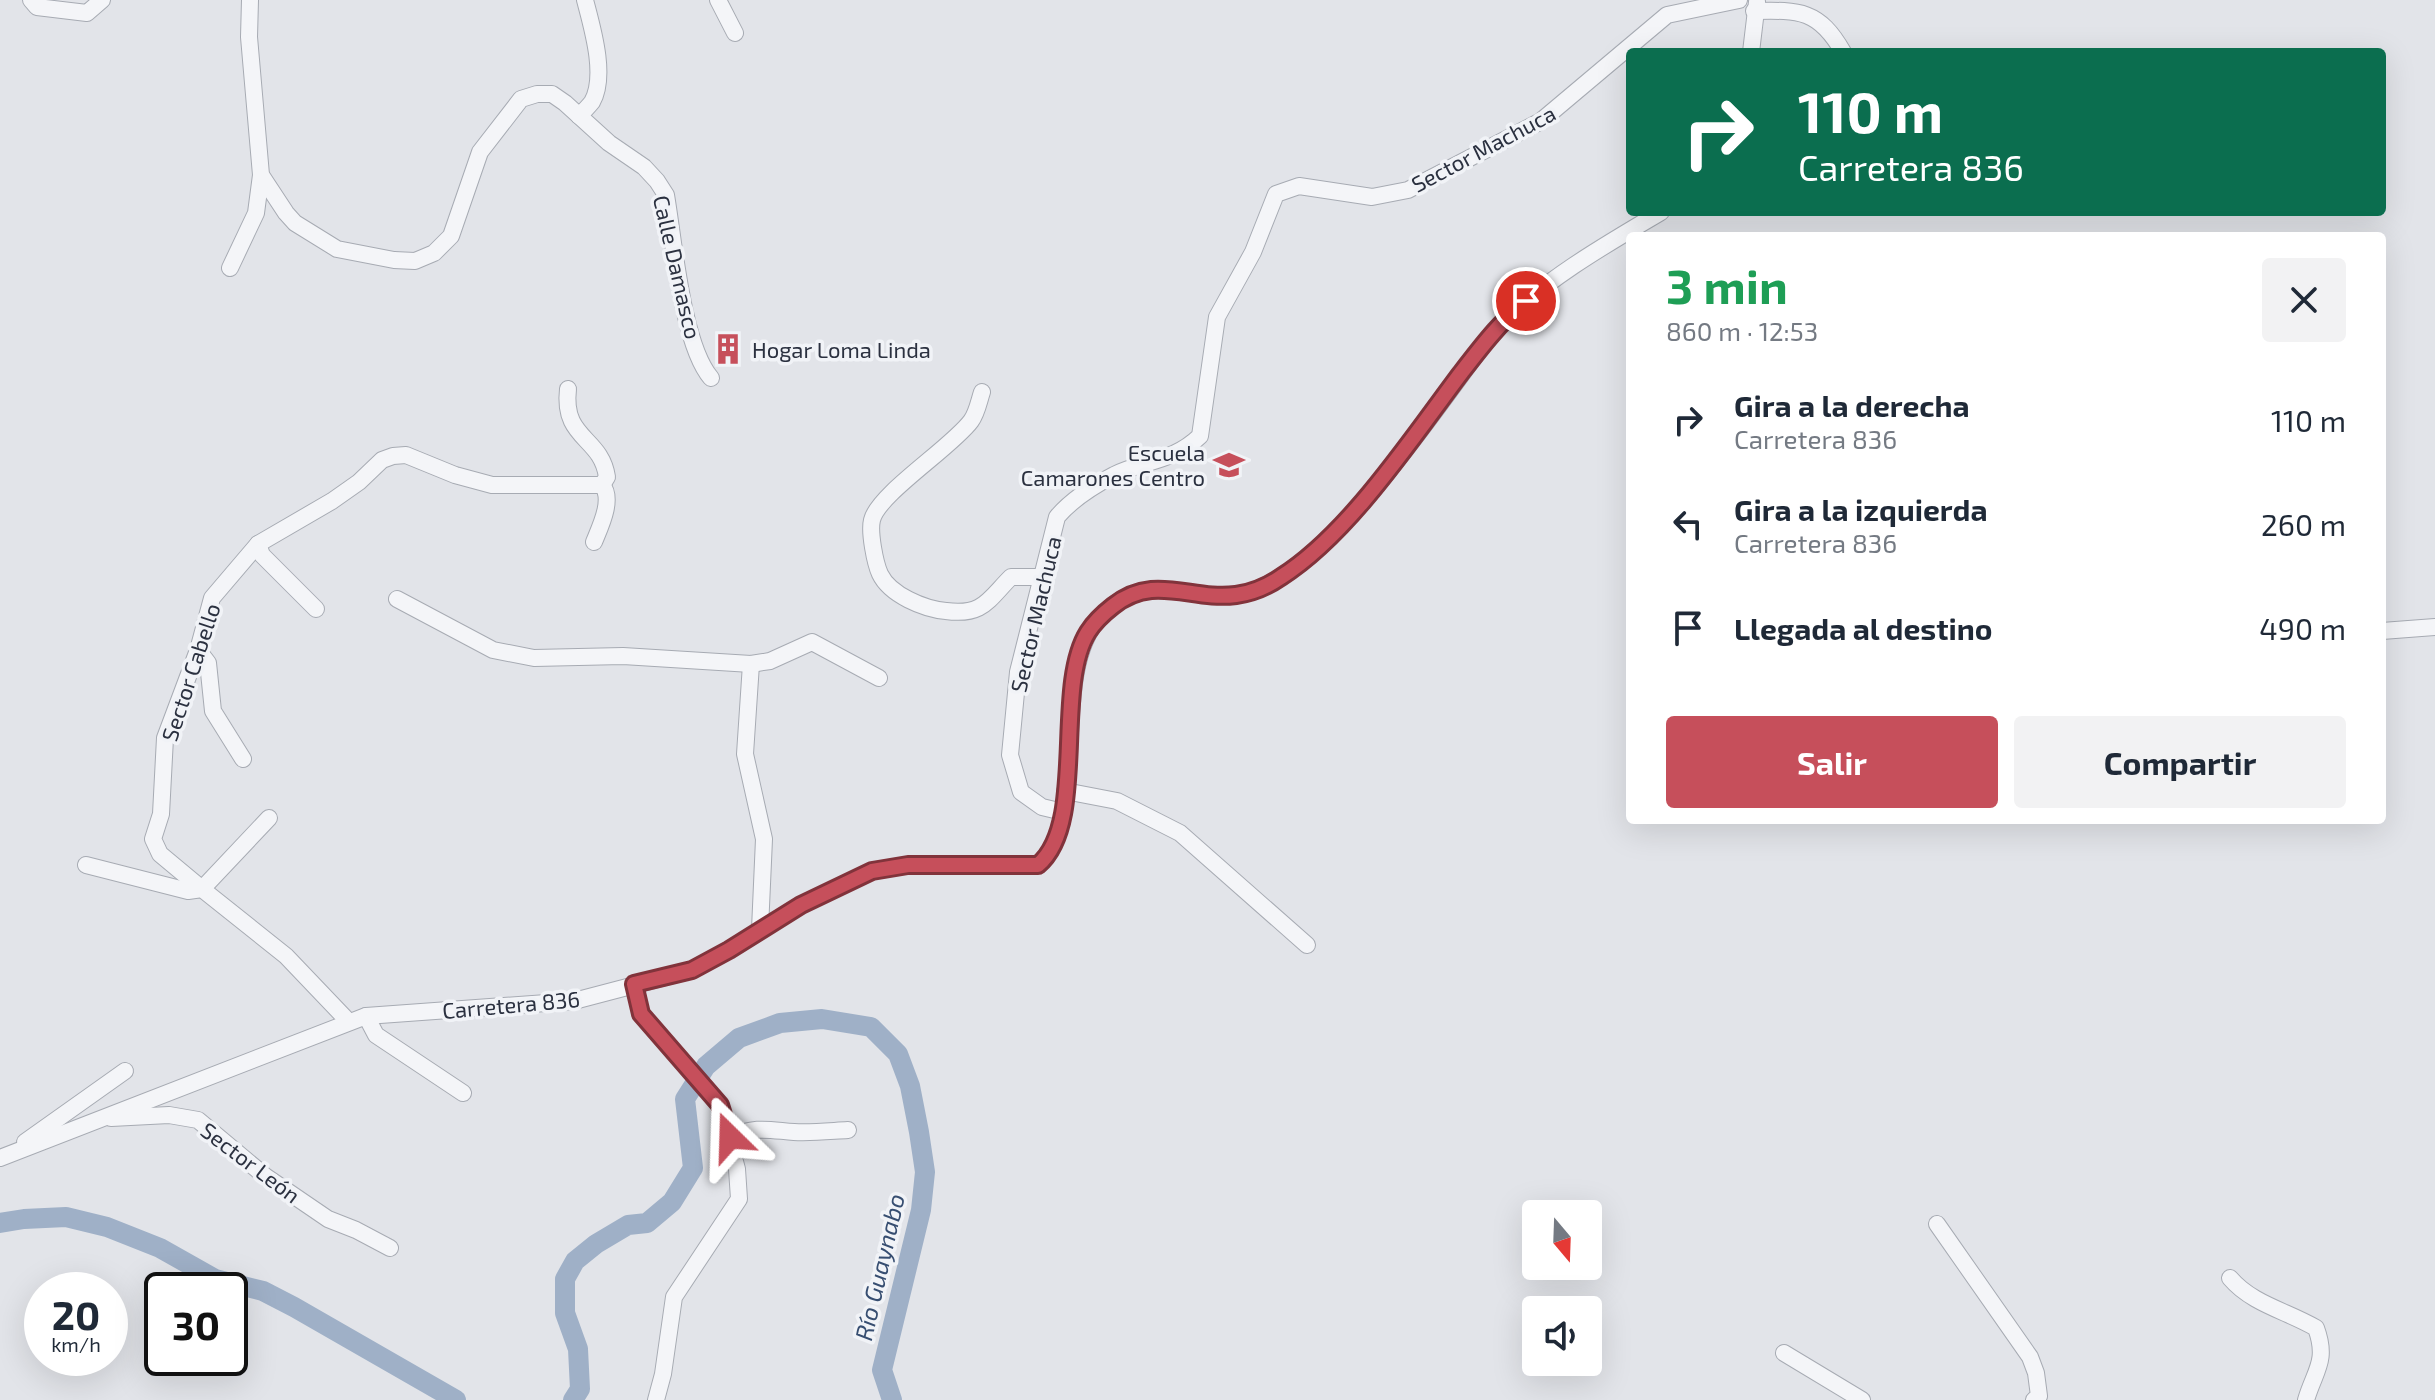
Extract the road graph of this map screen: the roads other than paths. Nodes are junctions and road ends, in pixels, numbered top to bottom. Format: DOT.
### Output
graph roads {
  1 [pos="31,0"];
  2 [pos="102,0"];
  3 [pos="250,0"];
  4 [pos="585,0"];
  5 [pos="718,0"];
  6 [pos="1739,0"];
  7 [pos="1756,6"];
  8 [pos="735,33"];
  9 [pos="1629,48"];
  10 [pos="1751,48"];
  11 [pos="1841,48"];
  12 [pos="1626,51"];
  13 [pos="579,116"];
  14 [pos="261,175"];
  15 [pos="1654,216"];
  16 [pos="1626,232"];
  17 [pos="1626,232"];
  18 [pos="230,268"];
  19 [pos="711,378"];
  20 [pos="568,389"];
  21 [pos="982,392"];
  22 [pos="602,485"];
  23 [pos="594,542"];
  24 [pos="258,544"];
  25 [pos="1042,577"];
  26 [pos="397,599"];
  27 [pos="316,609"];
  28 [pos="2435,627"];
  29 [pos="2386,631"];
  30 [pos="198,650"];
  31 [pos="751,664"];
  32 [pos="879,678"];
  33 [pos="243,759"];
  34 [pos="1065,791"];
  35 [pos="1063,812"];
  36 [pos="269,818"];
  37 [pos="86,865"];
  38 [pos="202,889"];
  39 [pos="760,929"];
  40 [pos="1307,945"];
  41 [pos="634,984"];
  42 [pos="366,1016"];
  43 [pos="349,1022"];
  44 [pos="125,1071"];
  45 [pos="463,1093"];
  46 [pos="101,1118"];
  47 [pos="848,1130"];
  48 [pos="730,1137"];
  49 [pos="6,1155"];
  50 [pos="1937,1224"];
  51 [pos="390,1248"];
  52 [pos="2230,1278"];
  53 [pos="1784,1353"];
  54 [pos="656,1400"];
  55 [pos="1862,1400"];
  56 [pos="2034,1400"];
  57 [pos="2306,1400"];
  1 -- 2 [label="street"];
  3 -- 14 [label="street, Calle Damasco"];
  4 -- 13 [label="street"];
  5 -- 8 [label="street"];
  6 -- 9 [label="street, Sector Machuca"];
  7 -- 10 [label="street"];
  7 -- 11 [label="street"];
  12 -- 25 [label="street, Sector Machuca"];
  13 -- 14 [label="street, Calle Damasco"];
  13 -- 19 [label="street, Calle Damasco"];
  14 -- 18 [label="street, Calle Damasco"];
  15 -- 17 [label="street, Carretera 836"];
  16 -- 34 [label="street, Carretera 836"];
  20 -- 22 [label="street"];
  21 -- 25 [label="street"];
  22 -- 23 [label="street"];
  22 -- 24 [label="street, Sector Cabello"];
  24 -- 27 [label="street"];
  24 -- 30 [label="street, Sector Cabello"];
  25 -- 35 [label="street, Sector Machuca"];
  26 -- 31 [label="street"];
  28 -- 29 [label="street"];
  30 -- 33 [label="street"];
  30 -- 38 [label="street, Sector Cabello"];
  31 -- 32 [label="street"];
  31 -- 39 [label="street"];
  34 -- 35 [label="street, Carretera 836"];
  34 -- 40 [label="street"];
  35 -- 39 [label="street, Carretera 836"];
  36 -- 38 [label="street"];
  37 -- 38 [label="street"];
  38 -- 43 [label="street, Sector Cabello"];
  39 -- 41 [label="street, Carretera 836"];
  41 -- 42 [label="street, Carretera 836"];
  41 -- 48 [label="street"];
  42 -- 43 [label="street, Carretera 836"];
  42 -- 45 [label="street"];
  43 -- 46 [label="street, Carretera 836"];
  44 -- 49 [label="street"];
  46 -- 49 [label="street, Carretera 836"];
  46 -- 51 [label="street, Sector León"];
  47 -- 48 [label="street"];
  48 -- 54 [label="street"];
  50 -- 56 [label="street"];
  52 -- 57 [label="street"];
  53 -- 55 [label="street"];
}
